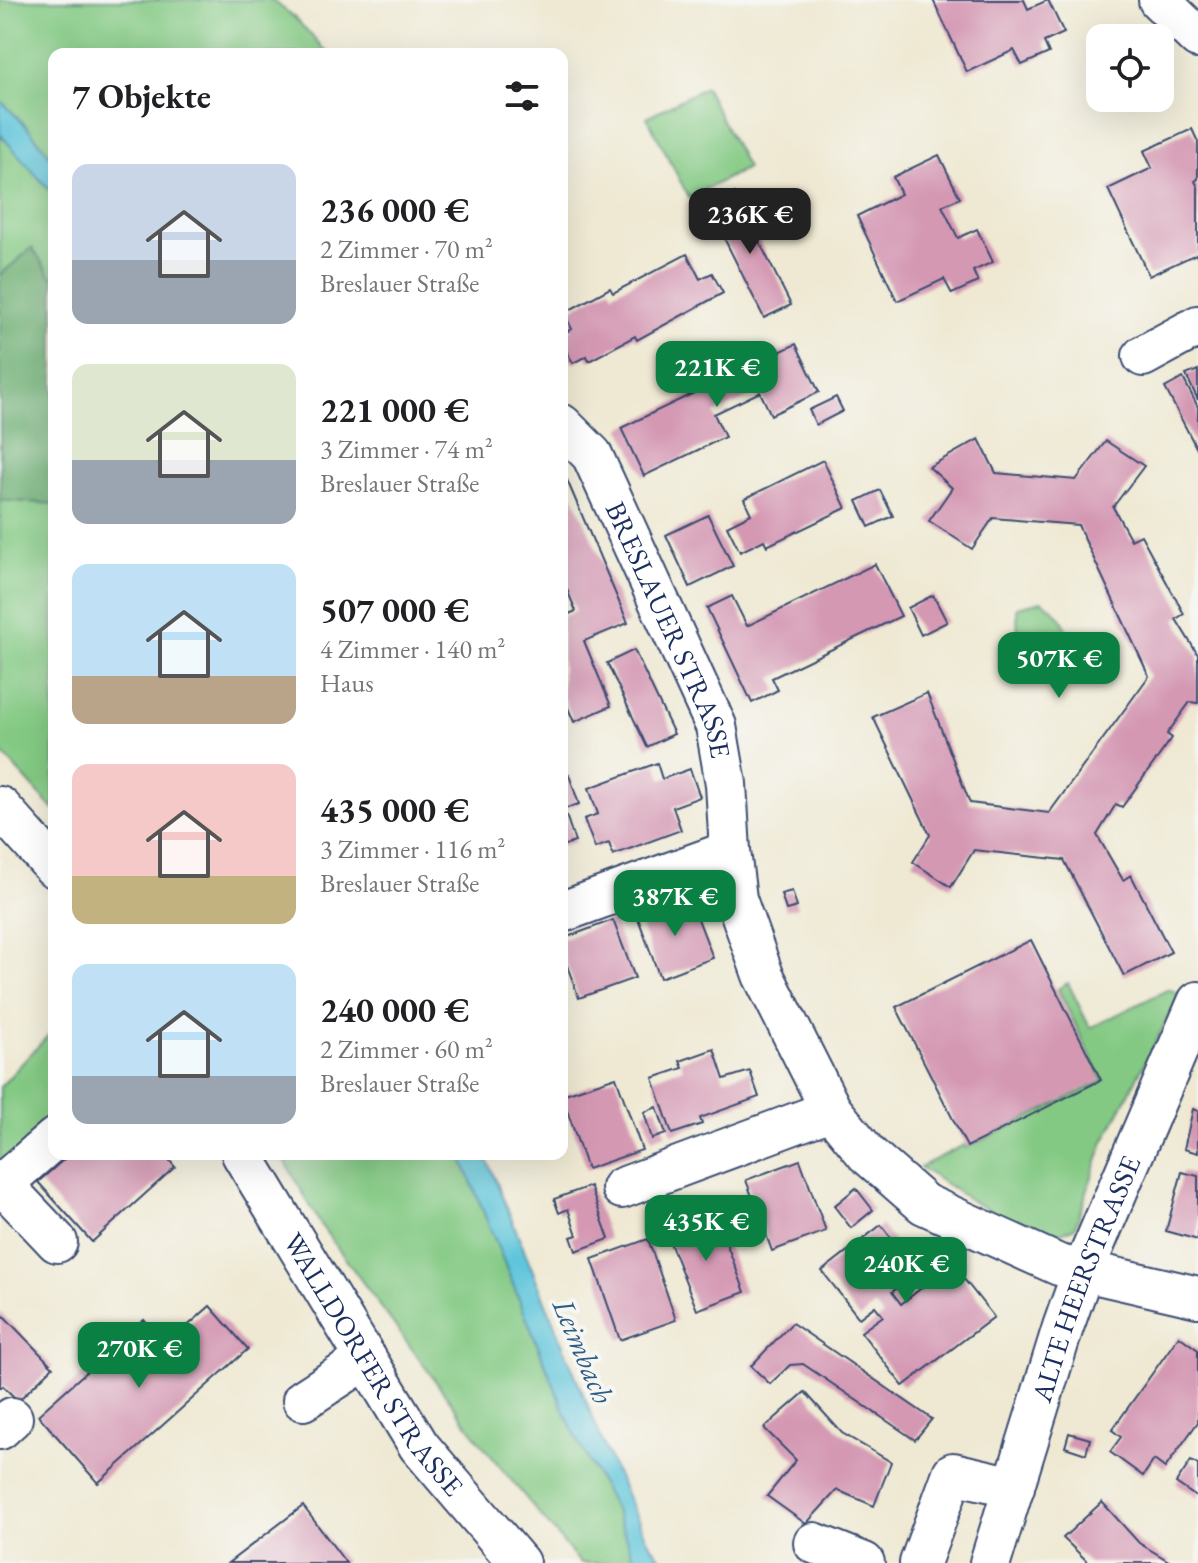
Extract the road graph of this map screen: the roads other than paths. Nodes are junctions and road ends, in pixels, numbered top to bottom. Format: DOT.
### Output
graph roads {
  1 [pos="1159,0"];
  2 [pos="1198,38"];
  3 [pos="1198,326"];
  4 [pos="1143,356"];
  5 [pos="568,431"];
  6 [pos="0,807"];
  7 [pos="730,851"];
  8 [pos="48,860"];
  9 [pos="568,910"];
  10 [pos="1198,1002"];
  11 [pos="831,1110"];
  12 [pos="48,1144"];
  13 [pos="246,1160"];
  14 [pos="622,1188"];
  15 [pos="57,1242"];
  16 [pos="1083,1271"];
  17 [pos="1198,1297"];
  18 [pos="366,1359"];
  19 [pos="303,1400"];
  20 [pos="1014,1487"];
  21 [pos="814,1543"];
  22 [pos="519,1563"];
  23 [pos="864,1563"];
  24 [pos="920,1563"];
  25 [pos="990,1563"];
  1 -- 2 [label="street"];
  3 -- 4 [label="street"];
  5 -- 7 [label="street, BRESLAUER STRASSE"];
  6 -- 8 [label="street"];
  7 -- 9 [label="street"];
  7 -- 11 [label="street, BRESLAUER STRASSE"];
  10 -- 16 [label="street, ALTE HEERSTRASSE"];
  11 -- 14 [label="street"];
  11 -- 16 [label="street, BRESLAUER STRASSE"];
  12 -- 15 [label="street"];
  13 -- 18 [label="street, WALLDORFER STRASSE"];
  16 -- 17 [label="street, BRESLAUER STRASSE"];
  16 -- 20 [label="street, ALTE HEERSTRASSE"];
  18 -- 19 [label="street"];
  18 -- 22 [label="street, WALLDORFER STRASSE"];
  20 -- 24 [label="street"];
  20 -- 25 [label="street, ALTE HEERSTRASSE"];
  21 -- 23 [label="street"];
}
